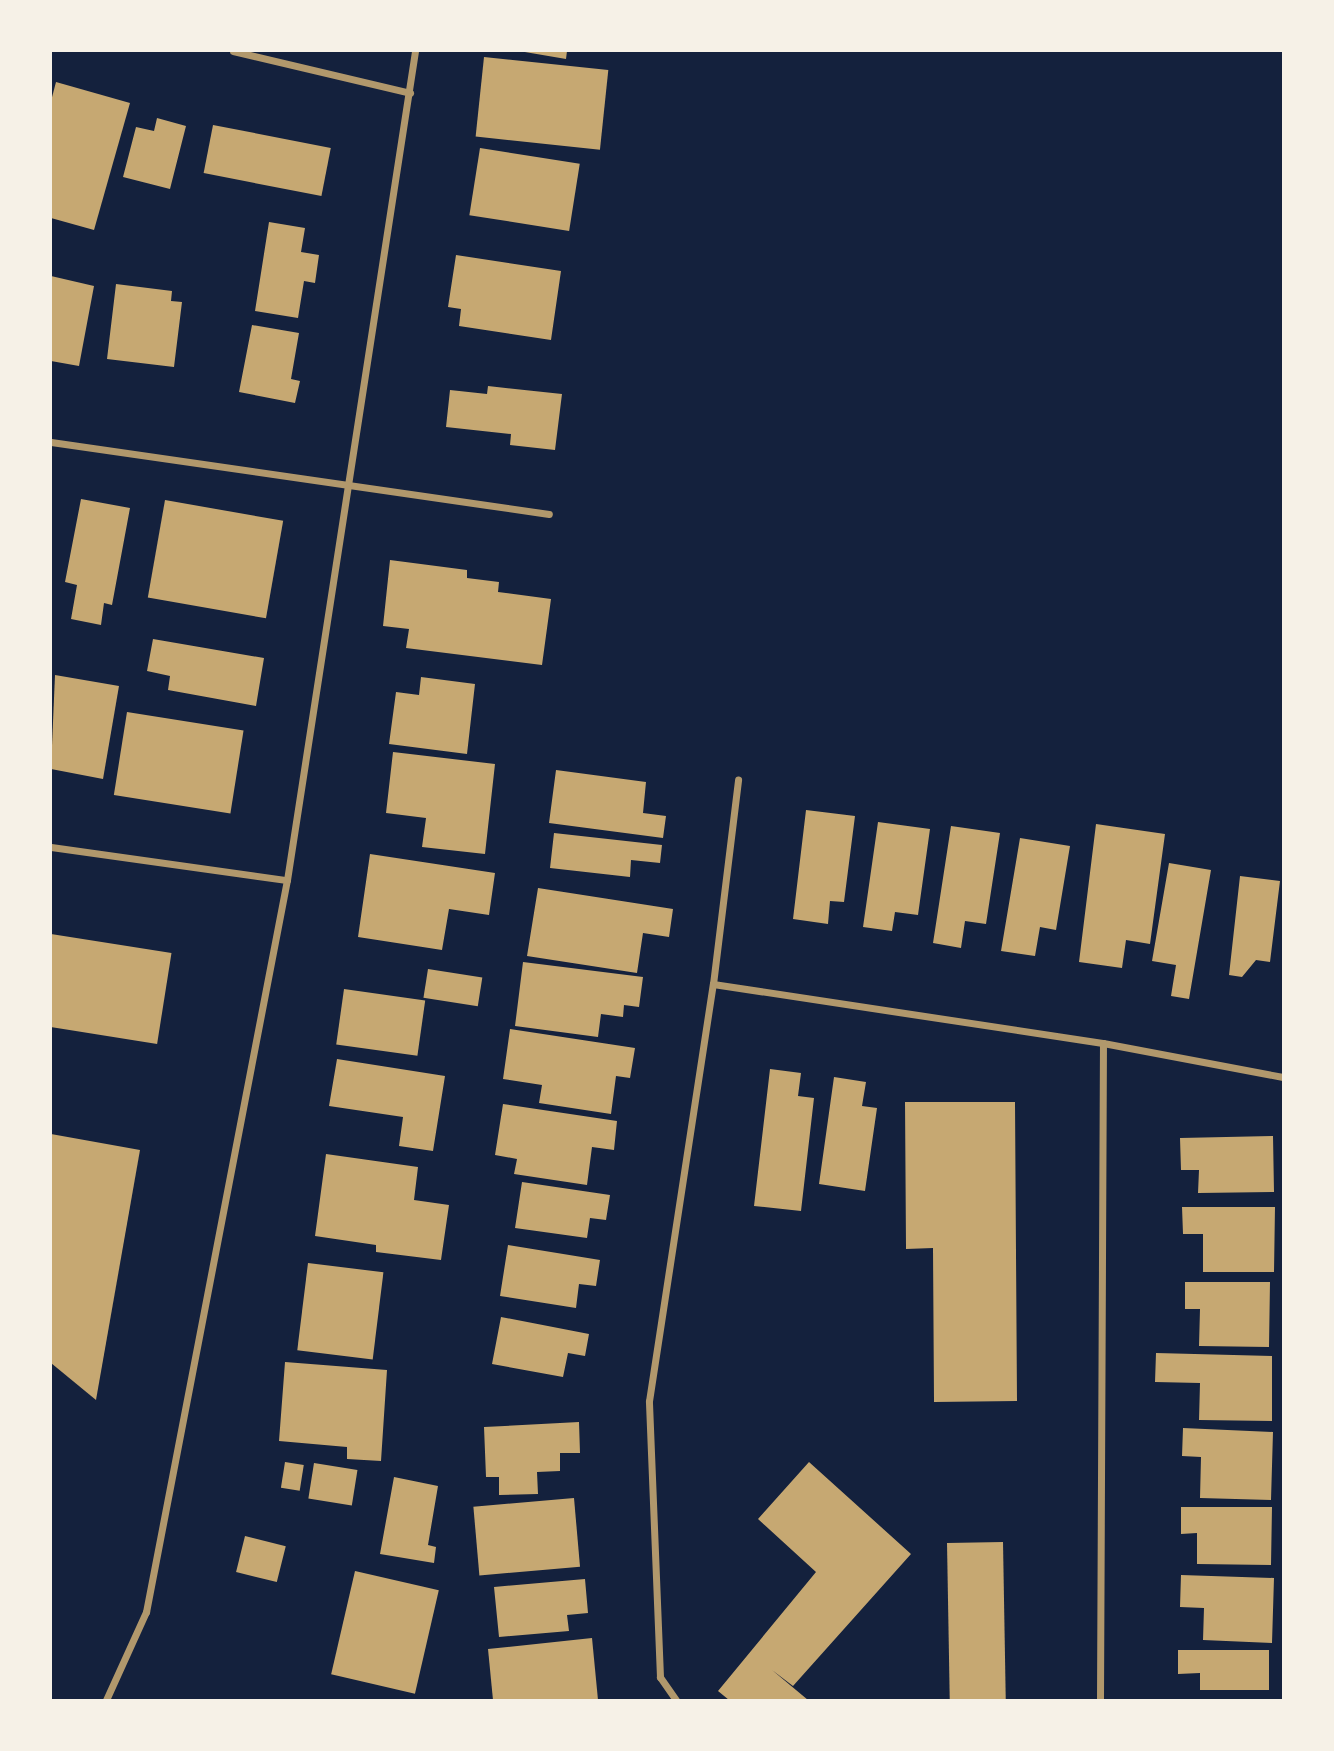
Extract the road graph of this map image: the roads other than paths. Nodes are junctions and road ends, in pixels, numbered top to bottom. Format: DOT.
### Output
graph roads {
  1 [pos="233,51"];
  2 [pos="415,51"];
  3 [pos="411,93"];
  4 [pos="51,442"];
  5 [pos="349,485"];
  6 [pos="549,514"];
  7 [pos="738,780"];
  8 [pos="51,847"];
  9 [pos="286,880"];
  10 [pos="713,985"];
  11 [pos="1103,1043"];
  12 [pos="1283,1077"];
  13 [pos="106,1700"];
  14 [pos="676,1700"];
  15 [pos="1100,1700"];
  1 -- 3 [label="street"];
  2 -- 3 [label="street"];
  3 -- 5 [label="street"];
  4 -- 5 [label="street"];
  5 -- 6 [label="street"];
  5 -- 9 [label="street"];
  7 -- 10 [label="street"];
  8 -- 9 [label="street"];
  9 -- 13 [label="street"];
  10 -- 11 [label="street"];
  10 -- 14 [label="street"];
  11 -- 12 [label="street"];
  11 -- 15 [label="street"];
}
